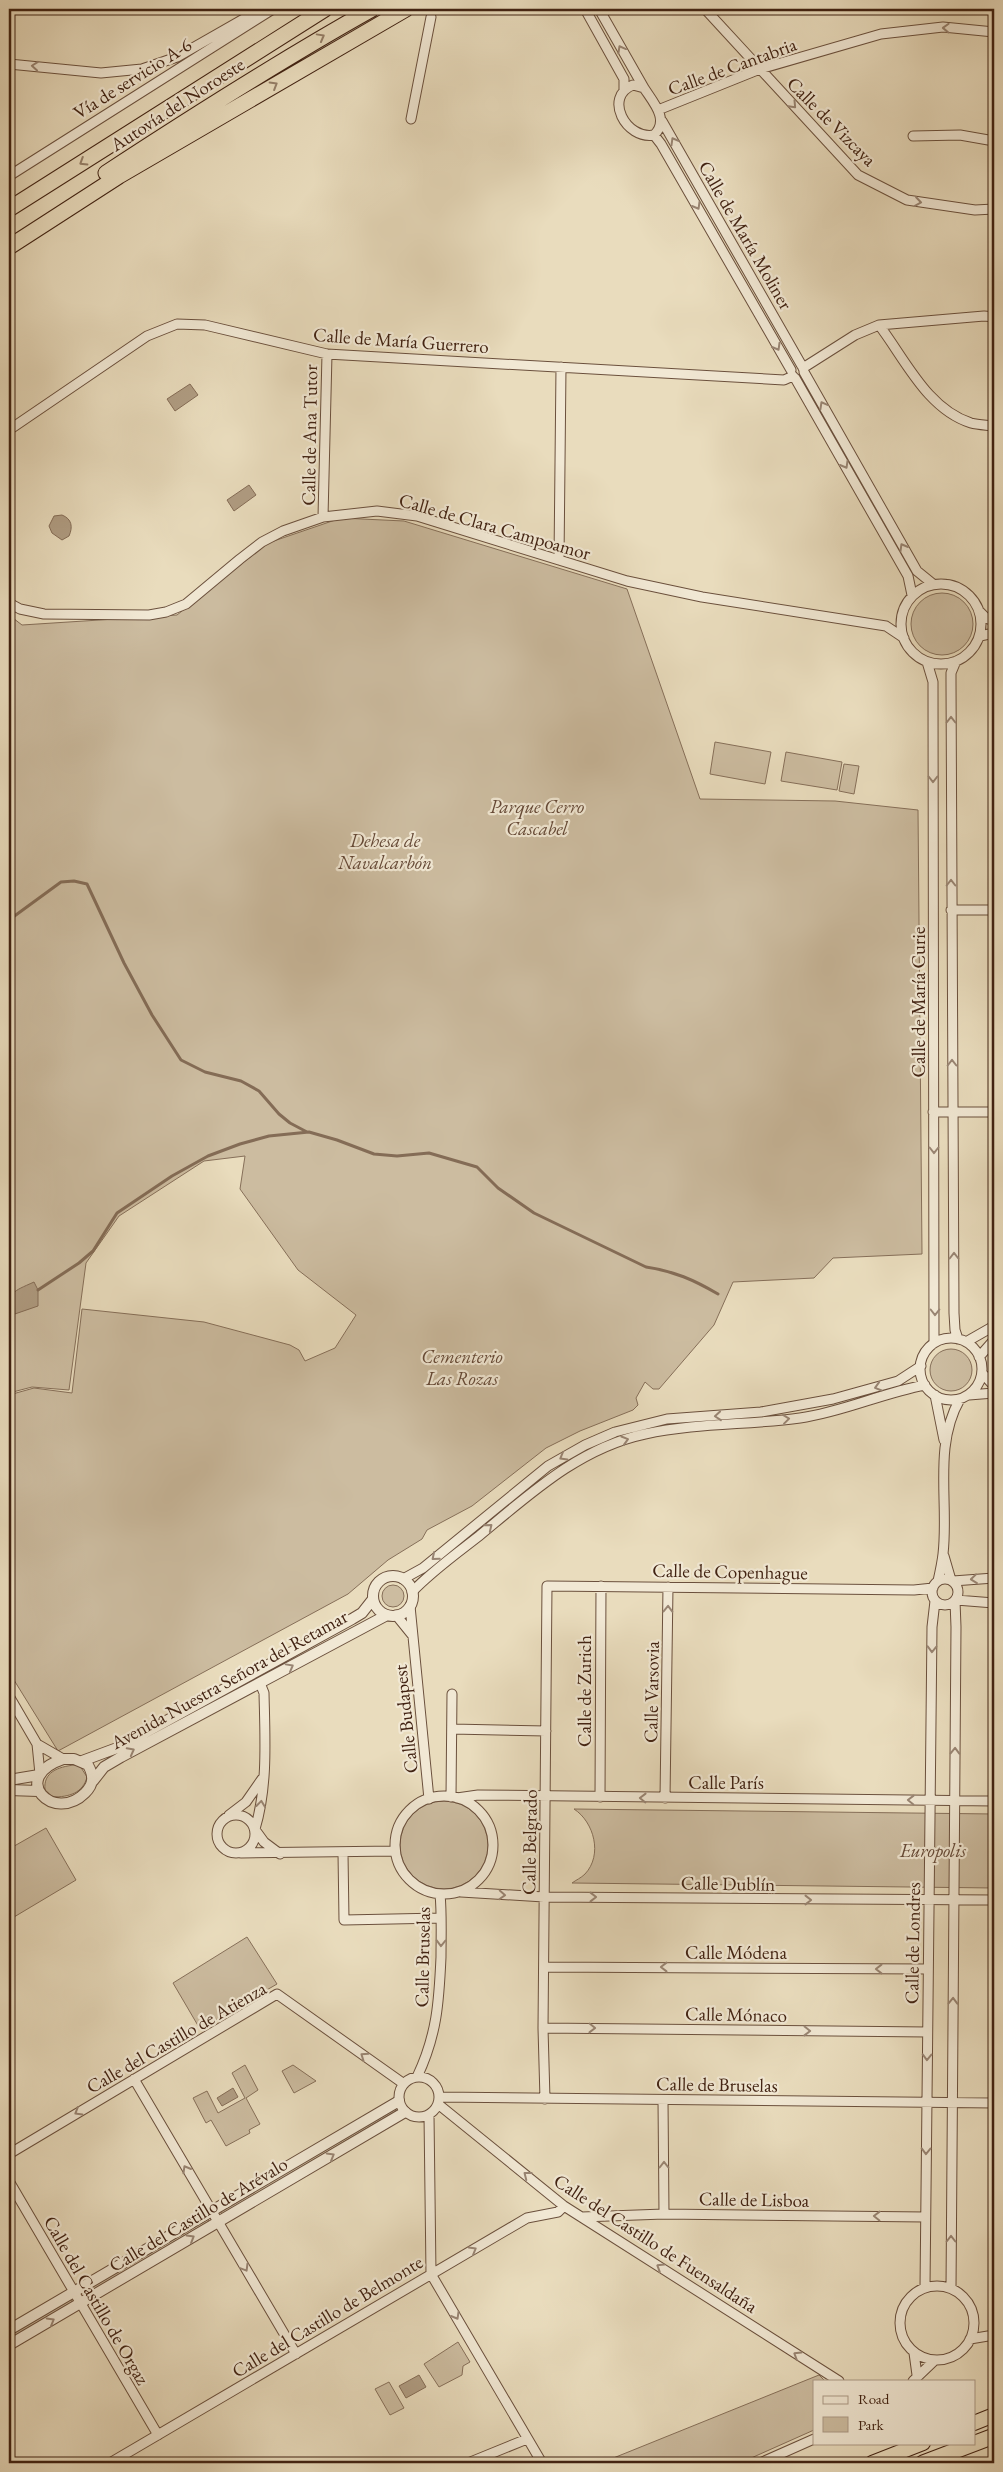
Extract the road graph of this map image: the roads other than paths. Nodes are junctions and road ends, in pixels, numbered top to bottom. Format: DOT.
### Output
graph roads {
  1 [pos="261,9"];
  2 [pos="273,9"];
  3 [pos="325,9"];
  4 [pos="372,9"];
  5 [pos="406,9"];
  6 [pos="585,9"];
  7 [pos="599,9"];
  8 [pos="705,9"];
  9 [pos="431,17"];
  10 [pos="994,32"];
  11 [pos="9,64"];
  12 [pos="760,69"];
  13 [pos="264,72"];
  14 [pos="644,88"];
  15 [pos="624,90"];
  16 [pos="658,110"];
  17 [pos="411,119"];
  18 [pos="662,121"];
  19 [pos="654,135"];
  20 [pos="913,136"];
  21 [pos="994,141"];
  22 [pos="9,176"];
  23 [pos="119,176"];
  24 [pos="9,209"];
  25 [pos="994,209"];
  26 [pos="9,241"];
  27 [pos="9,247"];
  28 [pos="994,317"];
  29 [pos="879,325"];
  30 [pos="327,354"];
  31 [pos="561,367"];
  32 [pos="803,369"];
  33 [pos="793,375"];
  34 [pos="994,426"];
  35 [pos="9,430"];
  36 [pos="323,517"];
  37 [pos="559,560"];
  38 [pos="933,584"];
  39 [pos="912,595"];
  40 [pos="9,603"];
  41 [pos="980,612"];
  42 [pos="902,615"];
  43 [pos="994,622"];
  44 [pos="886,626"];
  45 [pos="994,633"];
  46 [pos="980,636"];
  47 [pos="904,638"];
  48 [pos="927,662"];
  49 [pos="956,662"];
  50 [pos="951,910"];
  51 [pos="994,910"];
  52 [pos="954,1111"];
  53 [pos="933,1112"];
  54 [pos="994,1112"];
  55 [pos="994,1326"];
  56 [pos="994,1340"];
  57 [pos="962,1341"];
  58 [pos="934,1344"];
  59 [pos="979,1357"];
  60 [pos="921,1366"];
  61 [pos="982,1373"];
  62 [pos="925,1385"];
  63 [pos="994,1386"];
  64 [pos="994,1393"];
  65 [pos="935,1395"];
  66 [pos="964,1397"];
  67 [pos="945,1443"];
  68 [pos="943,1554"];
  69 [pos="994,1578"];
  70 [pos="403,1579"];
  71 [pos="952,1580"];
  72 [pos="546,1586"];
  73 [pos="601,1586"];
  74 [pos="668,1587"];
  75 [pos="412,1592"];
  76 [pos="935,1592"];
  77 [pos="374,1600"];
  78 [pos="955,1601"];
  79 [pos="994,1603"];
  80 [pos="410,1606"];
  81 [pos="391,1615"];
  82 [pos="413,1636"];
  83 [pos="260,1683"];
  84 [pos="452,1694"];
  85 [pos="9,1696"];
  86 [pos="452,1729"];
  87 [pos="546,1731"];
  88 [pos="38,1744"];
  89 [pos="64,1759"];
  90 [pos="82,1761"];
  91 [pos="40,1775"];
  92 [pos="262,1779"];
  93 [pos="9,1780"];
  94 [pos="93,1781"];
  95 [pos="9,1790"];
  96 [pos="38,1791"];
  97 [pos="546,1796"];
  98 [pos="454,1797"];
  99 [pos="600,1797"];
  100 [pos="665,1798"];
  101 [pos="429,1799"];
  102 [pos="930,1800"];
  103 [pos="955,1800"];
  104 [pos="994,1801"];
  105 [pos="229,1816"];
  106 [pos="255,1830"];
  107 [pos="395,1851"];
  108 [pos="241,1853"];
  109 [pos="343,1853"];
  110 [pos="280,1854"];
  111 [pos="461,1892"];
  112 [pos="440,1894"];
  113 [pos="544,1897"];
  114 [pos="929,1900"];
  115 [pos="954,1900"];
  116 [pos="994,1900"];
  117 [pos="442,1918"];
  118 [pos="544,1967"];
  119 [pos="928,1969"];
  120 [pos="543,2028"];
  121 [pos="928,2032"];
  122 [pos="417,2077"];
  123 [pos="134,2079"];
  124 [pos="404,2084"];
  125 [pos="545,2098"];
  126 [pos="663,2100"];
  127 [pos="399,2101"];
  128 [pos="438,2101"];
  129 [pos="927,2102"];
  130 [pos="952,2102"];
  131 [pos="994,2102"];
  132 [pos="405,2112"];
  133 [pos="429,2115"];
  134 [pos="9,2154"];
  135 [pos="9,2181"];
  136 [pos="564,2206"];
  137 [pos="211,2211"];
  138 [pos="664,2214"];
  139 [pos="582,2217"];
  140 [pos="925,2217"];
  141 [pos="217,2223"];
  142 [pos="431,2274"];
  143 [pos="925,2287"];
  144 [pos="951,2288"];
  145 [pos="74,2292"];
  146 [pos="80,2304"];
  147 [pos="9,2330"];
  148 [pos="994,2335"];
  149 [pos="970,2339"];
  150 [pos="9,2345"];
  151 [pos="914,2353"];
  152 [pos="296,2354"];
  153 [pos="935,2360"];
  154 [pos="915,2378"];
  155 [pos="836,2380"];
  156 [pos="994,2415"];
  157 [pos="976,2422"];
  158 [pos="158,2435"];
  159 [pos="994,2436"];
  160 [pos="527,2439"];
  161 [pos="813,2439"];
  162 [pos="976,2443"];
  163 [pos="920,2444"];
  164 [pos="973,2444"];
  165 [pos="994,2445"];
  166 [pos="110,2463"];
  167 [pos="468,2463"];
  168 [pos="542,2463"];
  169 [pos="760,2463"];
  170 [pos="872,2463"];
  171 [pos="923,2463"];
  172 [pos="948,2463"];
  1 -- 11 [label="street, one-way"];
  2 -- 22 [label="street, Vía de servicio A-6"];
  3 -- 24 [label="highway, Autovía del Noroeste, one-way"];
  13 -- 4 [label="highway, Autovía del Noroeste, one-way"];
  23 -- 5 [label="highway, one-way"];
  6 -- 15 [label="street"];
  14 -- 7 [label="street, one-way"];
  8 -- 12 [label="street, Calle de Vizcaya"];
  9 -- 17 [label="street"];
  10 -- 12 [label="street, Calle de Cantabria, one-way"];
  12 -- 16 [label="street, Calle de Cantabria"];
  12 -- 25 [label="street, Calle de Vizcaya, one-way"];
  13 -- 23 [label="highway"];
  13 -- 26 [label="highway, Autovía del Noroeste"];
  14 -- 15 [label="street"];
  14 -- 16 [label="street"];
  15 -- 19 [label="street"];
  16 -- 18 [label="street"];
  18 -- 19 [label="street"];
  32 -- 18 [label="street, Calle de María Moliner, one-way"];
  19 -- 33 [label="street, Calle de María Moliner, one-way"];
  20 -- 21 [label="street"];
  23 -- 27 [label="highway"];
  28 -- 29 [label="street"];
  29 -- 32 [label="street"];
  29 -- 34 [label="street"];
  30 -- 31 [label="street, Calle de María Guerrero"];
  30 -- 35 [label="street, Calle de María Guerrero"];
  30 -- 36 [label="street, Calle de Ana Tutor"];
  31 -- 33 [label="street, Calle de María Guerrero"];
  31 -- 37 [label="street"];
  32 -- 33 [label="street"];
  38 -- 32 [label="street, Calle de María Moliner, one-way"];
  33 -- 39 [label="street, Calle de María Moliner, one-way"];
  36 -- 37 [label="street, Calle de Clara Campoamor"];
  36 -- 40 [label="street, Calle de Clara Campoamor"];
  37 -- 44 [label="street, Calle de Clara Campoamor"];
  38 -- 39 [label="street"];
  38 -- 41 [label="street"];
  39 -- 42 [label="street"];
  41 -- 43 [label="street"];
  41 -- 46 [label="street"];
  42 -- 44 [label="street"];
  42 -- 47 [label="street"];
  44 -- 47 [label="street, Calle de Clara Campoamor"];
  45 -- 46 [label="street"];
  46 -- 49 [label="street"];
  47 -- 48 [label="street"];
  48 -- 49 [label="street"];
  48 -- 53 [label="street, Calle de María Curie, one-way"];
  50 -- 49 [label="street, Calle de María Curie, one-way"];
  50 -- 51 [label="street"];
  52 -- 50 [label="street, Calle de María Curie, one-way"];
  52 -- 53 [label="street"];
  52 -- 54 [label="street"];
  57 -- 52 [label="street, Calle de María Curie, one-way"];
  53 -- 58 [label="street, Calle de María Curie, one-way"];
  55 -- 57 [label="street"];
  56 -- 59 [label="street"];
  57 -- 58 [label="street"];
  57 -- 59 [label="street"];
  58 -- 60 [label="street"];
  59 -- 61 [label="street"];
  60 -- 62 [label="street"];
  60 -- 70 [label="street, one-way"];
  61 -- 63 [label="street"];
  61 -- 66 [label="street"];
  62 -- 65 [label="street"];
  75 -- 62 [label="street, one-way"];
  64 -- 66 [label="street"];
  65 -- 66 [label="street"];
  65 -- 67 [label="street"];
  66 -- 67 [label="street"];
  67 -- 68 [label="street"];
  68 -- 71 [label="street"];
  68 -- 76 [label="street, Calle de Londres"];
  69 -- 71 [label="street, one-way"];
  70 -- 75 [label="street"];
  70 -- 77 [label="street"];
  71 -- 76 [label="street"];
  71 -- 78 [label="street"];
  72 -- 73 [label="street, Calle de Copenhague"];
  72 -- 87 [label="street, Calle Belgrado"];
  73 -- 74 [label="street, Calle de Copenhague"];
  73 -- 99 [label="street, Calle de Zurich"];
  74 -- 76 [label="street, Calle de Copenhague"];
  100 -- 74 [label="street, Calle Varsovia, one-way"];
  75 -- 80 [label="street"];
  76 -- 78 [label="street"];
  76 -- 102 [label="street, Calle de Londres, one-way"];
  77 -- 81 [label="street"];
  77 -- 90 [label="street, Avenida Nuestra Señora del Retamar"];
  78 -- 79 [label="street"];
  103 -- 78 [label="street, one-way"];
  80 -- 81 [label="street"];
  80 -- 82 [label="street, Calle Budapest"];
  81 -- 82 [label="street, Calle Budapest"];
  83 -- 81 [label="street, Avenida Nuestra Señora del Retamar, one-way"];
  82 -- 101 [label="street, Calle Budapest"];
  83 -- 92 [label="street"];
  94 -- 83 [label="street, Avenida Nuestra Señora del Retamar, one-way"];
  84 -- 86 [label="street"];
  85 -- 88 [label="street"];
  86 -- 87 [label="street"];
  86 -- 98 [label="street"];
  87 -- 97 [label="street, Calle Belgrado"];
  88 -- 89 [label="street"];
  88 -- 91 [label="street"];
  89 -- 90 [label="street"];
  89 -- 91 [label="street"];
  90 -- 94 [label="street"];
  91 -- 93 [label="street"];
  91 -- 96 [label="street"];
  92 -- 105 [label="street"];
  106 -- 92 [label="street, one-way"];
  94 -- 96 [label="street"];
  95 -- 96 [label="street"];
  97 -- 98 [label="street, Calle París"];
  97 -- 99 [label="street, Calle París"];
  97 -- 113 [label="street, Calle Belgrado"];
  98 -- 101 [label="street"];
  98 -- 111 [label="street"];
  100 -- 99 [label="street, Calle París, one-way"];
  102 -- 100 [label="street, Calle París, one-way"];
  101 -- 107 [label="street"];
  102 -- 103 [label="street, Calle París"];
  102 -- 114 [label="street, Calle de Londres"];
  103 -- 104 [label="street, Calle París"];
  103 -- 115 [label="street"];
  105 -- 106 [label="street"];
  105 -- 108 [label="street"];
  106 -- 108 [label="street"];
  106 -- 110 [label="street"];
  107 -- 109 [label="street"];
  107 -- 112 [label="street"];
  108 -- 110 [label="street"];
  109 -- 110 [label="street"];
  109 -- 117 [label="street"];
  111 -- 112 [label="street"];
  111 -- 113 [label="street, Calle Dublín, one-way"];
  112 -- 117 [label="street, Calle Bruselas"];
  113 -- 114 [label="street, Calle Dublín, one-way"];
  113 -- 118 [label="street, Calle Belgrado"];
  114 -- 115 [label="street, Calle Dublín"];
  114 -- 119 [label="street, Calle de Londres"];
  115 -- 116 [label="street, Calle Dublín"];
  130 -- 115 [label="street, one-way"];
  117 -- 122 [label="street, Calle Bruselas, one-way"];
  119 -- 118 [label="street, Calle Módena, one-way"];
  118 -- 120 [label="street, Calle Belgrado"];
  119 -- 121 [label="street, Calle de Londres"];
  120 -- 121 [label="street, Calle Mónaco, one-way"];
  120 -- 125 [label="street, Calle Belgrado"];
  121 -- 129 [label="street, Calle de Londres, one-way"];
  122 -- 124 [label="street"];
  122 -- 128 [label="street"];
  124 -- 123 [label="street, Calle del Castillo de Atienza, one-way"];
  123 -- 134 [label="street, Calle del Castillo de Atienza, one-way"];
  137 -- 123 [label="street, one-way"];
  124 -- 127 [label="street"];
  125 -- 126 [label="street, Calle de Bruselas"];
  125 -- 128 [label="street, Calle de Bruselas"];
  126 -- 129 [label="street, Calle de Bruselas"];
  138 -- 126 [label="street, one-way"];
  127 -- 132 [label="street"];
  127 -- 137 [label="street, Calle del Castillo de Arévalo"];
  128 -- 133 [label="street"];
  136 -- 128 [label="street, Calle del Castillo de Fuensaldaña, one-way"];
  129 -- 130 [label="street, Calle de Bruselas"];
  129 -- 140 [label="street, Calle de Londres, one-way"];
  130 -- 131 [label="street, Calle de Bruselas"];
  144 -- 130 [label="street, one-way"];
  132 -- 133 [label="street"];
  141 -- 132 [label="street, Calle del Castillo de Arévalo, one-way"];
  133 -- 142 [label="street"];
  135 -- 145 [label="street, Calle del Castillo de Orgaz"];
  136 -- 139 [label="street, Calle del Castillo de Fuensaldaña"];
  142 -- 136 [label="street, Calle del Castillo de Belmonte, one-way"];
  137 -- 141 [label="street"];
  137 -- 145 [label="street, Calle del Castillo de Arévalo"];
  138 -- 139 [label="street, Calle de Lisboa"];
  140 -- 138 [label="street, Calle de Lisboa, one-way"];
  155 -- 139 [label="street, Calle del Castillo de Fuensaldaña, one-way"];
  140 -- 143 [label="street, Calle de Londres"];
  146 -- 141 [label="street, Calle del Castillo de Arévalo, one-way"];
  141 -- 152 [label="street, one-way"];
  142 -- 152 [label="street, Calle del Castillo de Belmonte"];
  142 -- 160 [label="street, one-way"];
  143 -- 144 [label="street"];
  143 -- 151 [label="street"];
  144 -- 149 [label="street"];
  145 -- 146 [label="street, Calle del Castillo de Orgaz"];
  145 -- 147 [label="street, Calle del Castillo de Arévalo"];
  150 -- 146 [label="street, Calle del Castillo de Arévalo, one-way"];
  146 -- 158 [label="street, Calle del Castillo de Orgaz"];
  148 -- 149 [label="street"];
  149 -- 153 [label="street"];
  151 -- 153 [label="street"];
  151 -- 154 [label="street"];
  152 -- 158 [label="street, Calle del Castillo de Belmonte"];
  153 -- 154 [label="street"];
  156 -- 157 [label="highway"];
  158 -- 166 [label="street, Calle del Castillo de Belmonte"];
  159 -- 162 [label="highway"];
  160 -- 167 [label="street"];
  160 -- 168 [label="street"];
  161 -- 169 [label="street"];
  163 -- 170 [label="highway"];
  164 -- 171 [label="highway"];
  165 -- 172 [label="highway"];
}
